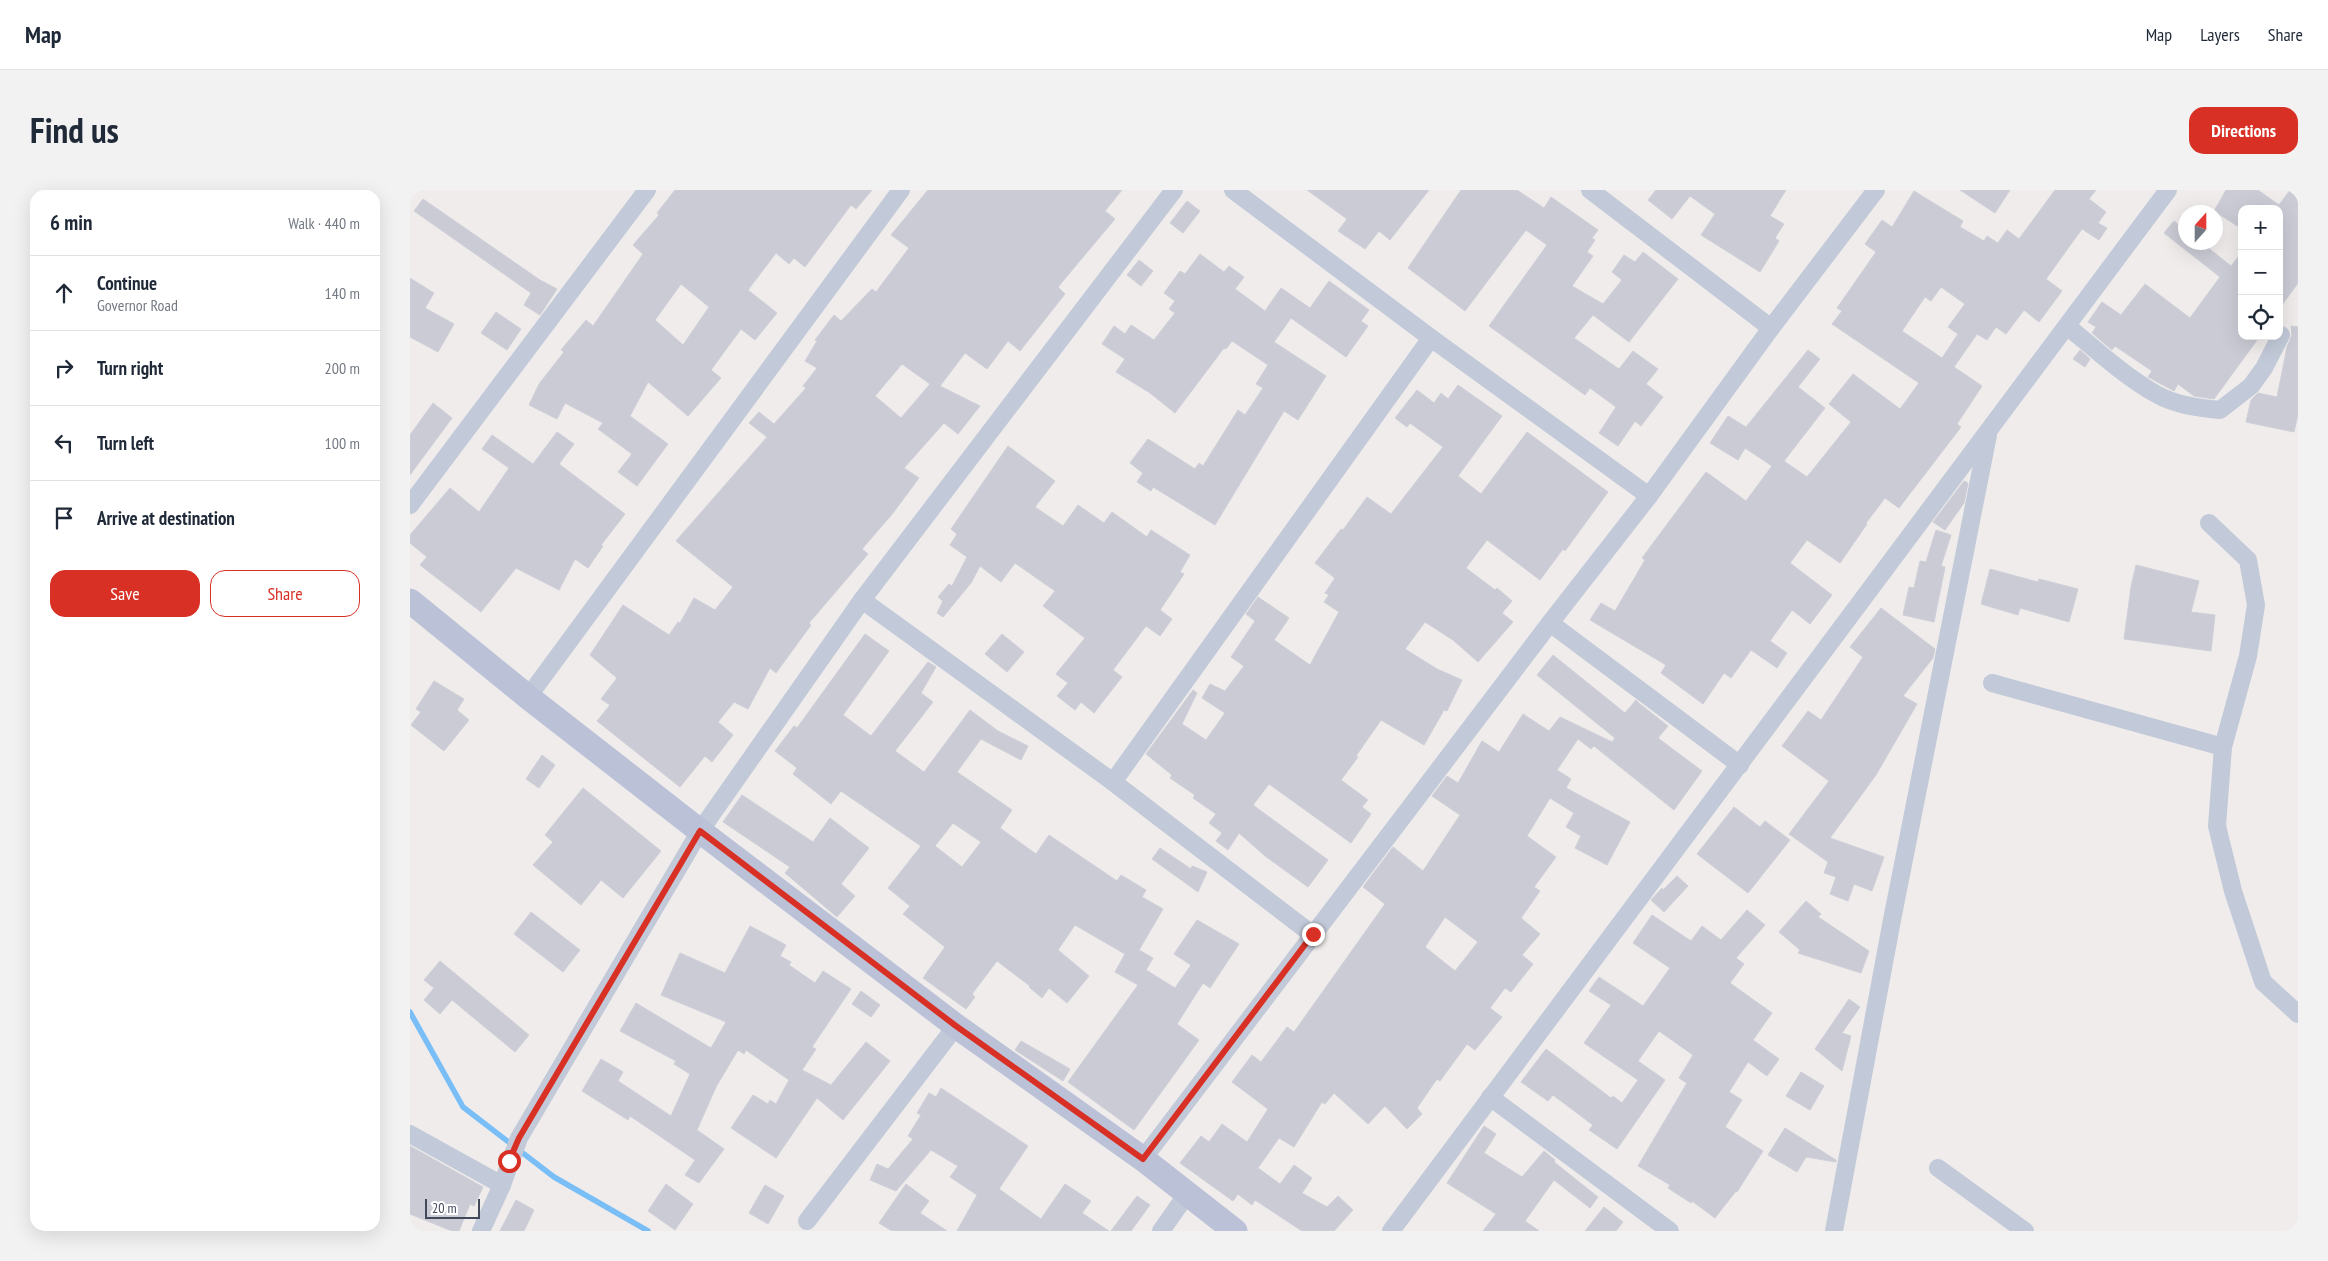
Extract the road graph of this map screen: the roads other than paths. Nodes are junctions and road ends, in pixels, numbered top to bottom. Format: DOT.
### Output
graph roads {
  1 [pos="647,190"];
  2 [pos="901,190"];
  3 [pos="1174,190"];
  4 [pos="1233,190"];
  5 [pos="1590,190"];
  6 [pos="1876,190"];
  7 [pos="2168,190"];
  8 [pos="2067,326"];
  9 [pos="1771,328"];
  10 [pos="1431,338"];
  11 [pos="2278,340"];
  12 [pos="1989,430"];
  13 [pos="1649,496"];
  14 [pos="410,505"];
  15 [pos="2209,523"];
  16 [pos="862,600"];
  17 [pos="410,602"];
  18 [pos="1550,623"];
  19 [pos="1992,683"];
  20 [pos="528,697"];
  21 [pos="2223,747"];
  22 [pos="1740,765"];
  23 [pos="1113,782"];
  24 [pos="700,831"];
  25 [pos="1313,934"];
  26 [pos="2298,1014"];
  27 [pos="956,1026"];
  28 [pos="1490,1097"];
  29 [pos="410,1134"];
  30 [pos="1143,1159"];
  31 [pos="1938,1168"];
  32 [pos="502,1185"];
  33 [pos="1187,1194"];
  34 [pos="807,1221"];
  35 [pos="481,1231"];
  36 [pos="1161,1231"];
  37 [pos="1235,1231"];
  38 [pos="1390,1231"];
  39 [pos="1670,1231"];
  40 [pos="1834,1231"];
  41 [pos="2025,1231"];
  1 -- 14 [label="street"];
  2 -- 20 [label="street"];
  3 -- 16 [label="street"];
  4 -- 10 [label="street"];
  5 -- 9 [label="street"];
  6 -- 9 [label="street"];
  7 -- 8 [label="street"];
  8 -- 11 [label="street"];
  8 -- 12 [label="street"];
  9 -- 13 [label="street"];
  10 -- 13 [label="street"];
  10 -- 23 [label="street"];
  12 -- 22 [label="street"];
  12 -- 40 [label="street"];
  13 -- 18 [label="street"];
  15 -- 21 [label="street"];
  16 -- 23 [label="street"];
  16 -- 24 [label="street"];
  17 -- 20 [label="street"];
  18 -- 22 [label="street"];
  18 -- 25 [label="street"];
  19 -- 21 [label="street"];
  20 -- 24 [label="street"];
  21 -- 26 [label="street"];
  22 -- 28 [label="street"];
  23 -- 25 [label="street"];
  24 -- 27 [label="street"];
  24 -- 32 [label="street"];
  25 -- 30 [label="street"];
  27 -- 30 [label="street"];
  27 -- 34 [label="street"];
  28 -- 38 [label="street"];
  28 -- 39 [label="street"];
  29 -- 32 [label="street"];
  30 -- 33 [label="street"];
  31 -- 41 [label="street"];
  32 -- 35 [label="street"];
  33 -- 36 [label="street"];
  33 -- 37 [label="street"];
}
